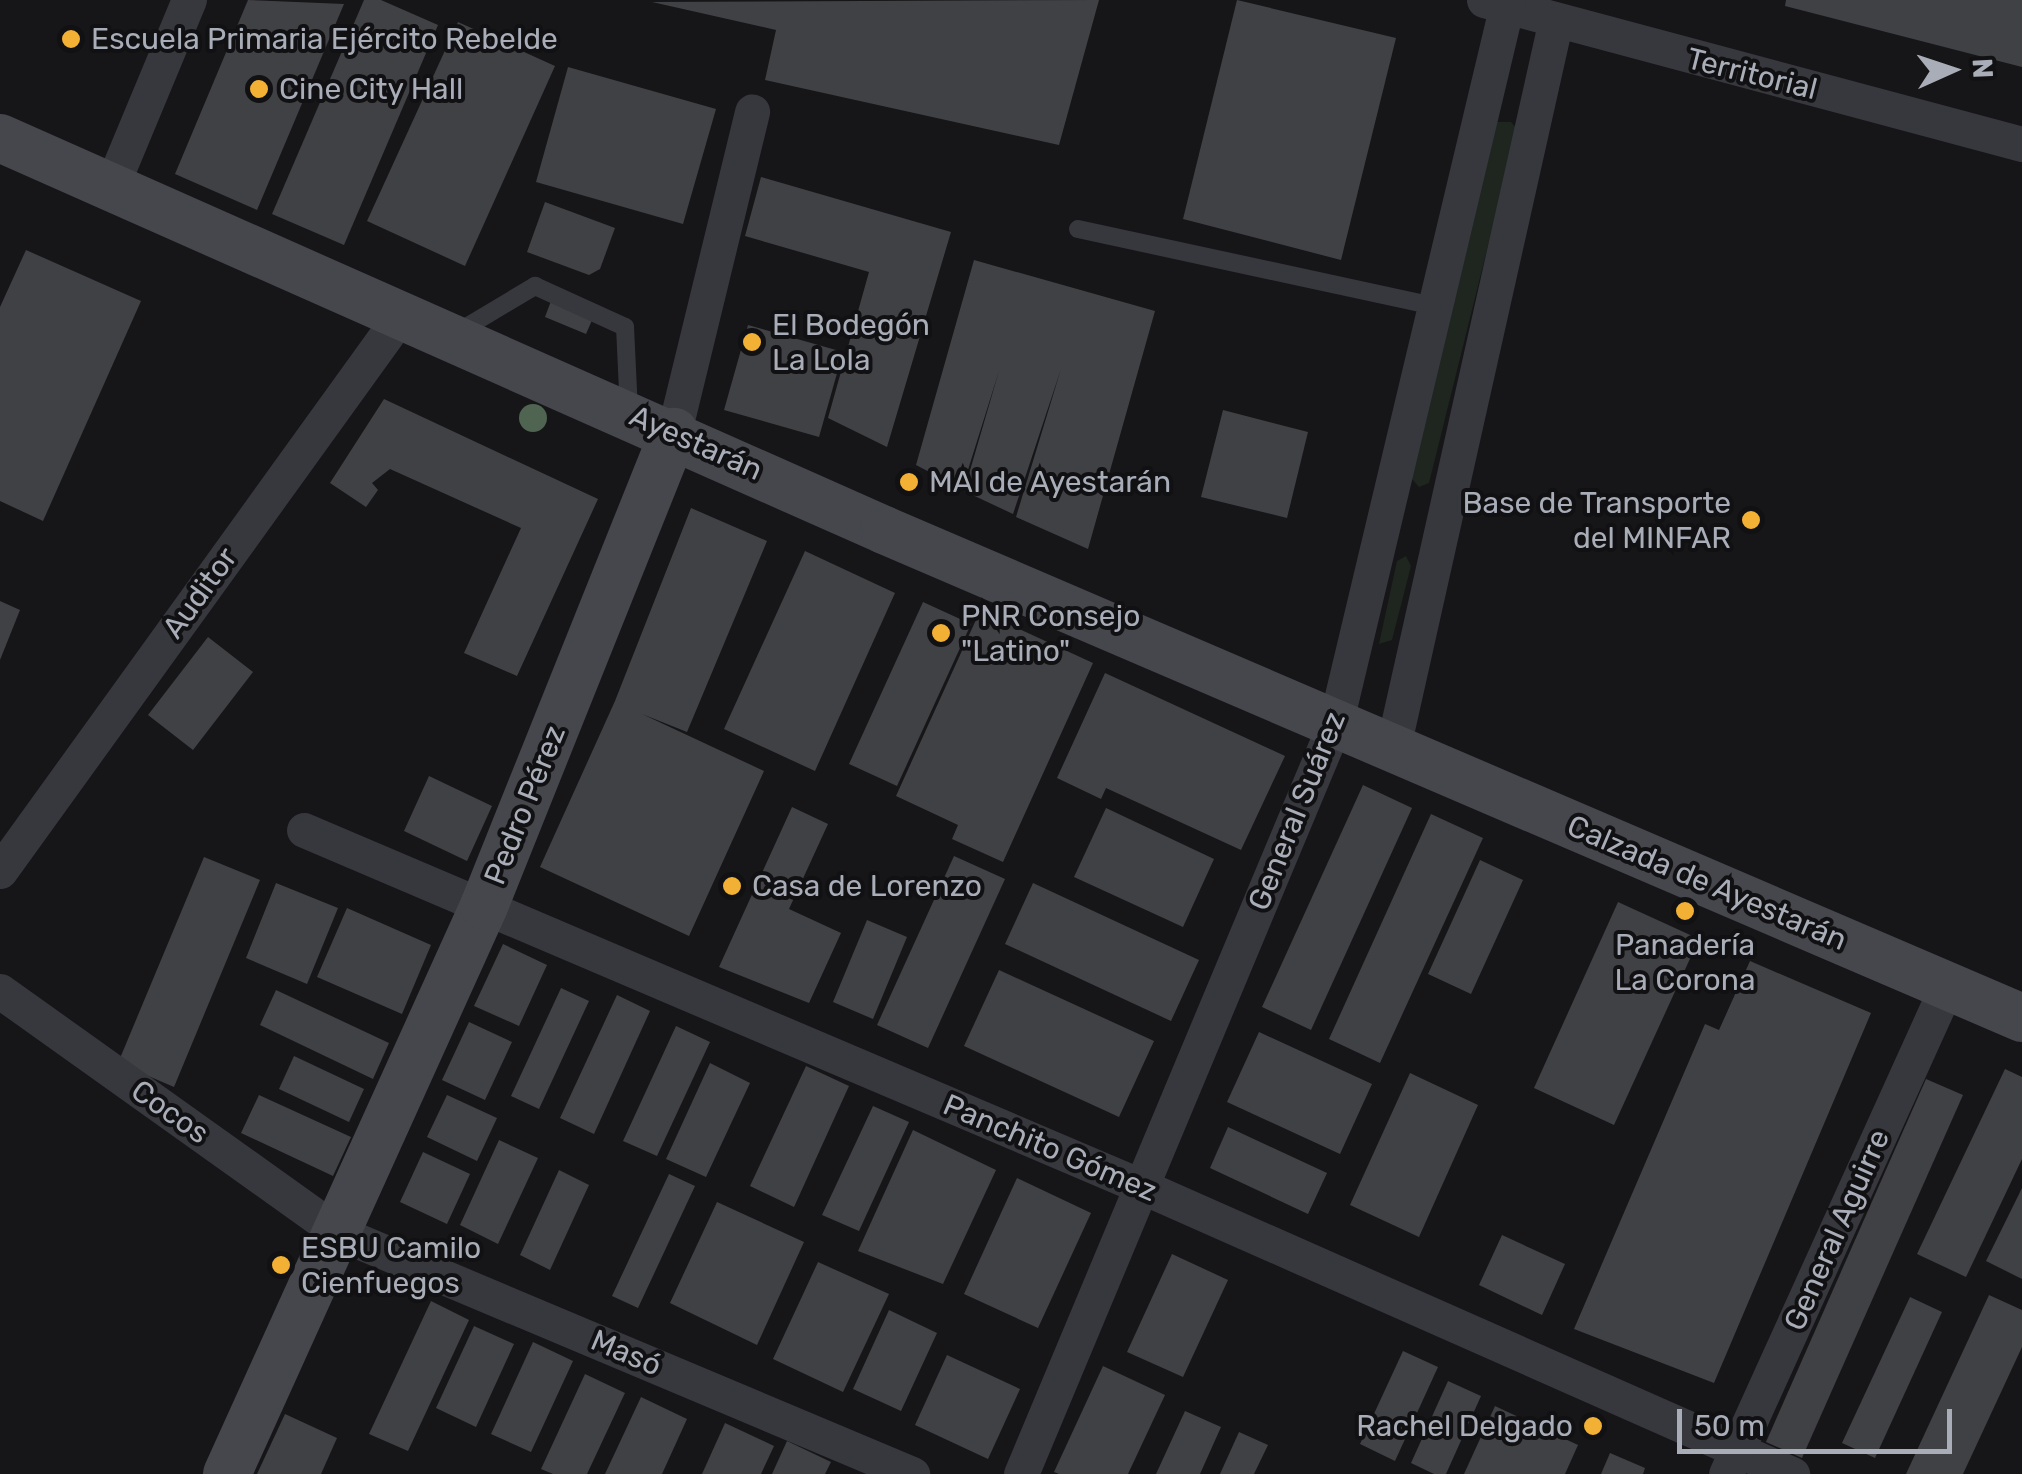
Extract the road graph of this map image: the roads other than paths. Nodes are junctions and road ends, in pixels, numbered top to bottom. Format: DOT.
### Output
graph roads {
  1 [pos="190,0"];
  2 [pos="1499,3"];
  3 [pos="1558,12"];
  4 [pos="752,111"];
  5 [pos="0,138"];
  6 [pos="2022,144"];
  7 [pos="110,186"];
  8 [pos="1078,229"];
  9 [pos="1434,306"];
  10 [pos="401,315"];
  11 [pos="451,336"];
  12 [pos="628,413"];
  13 [pos="674,432"];
  14 [pos="1336,721"];
  15 [pos="1393,746"];
  16 [pos="304,830"];
  17 [pos="0,871"];
  18 [pos="484,906"];
  19 [pos="1947,986"];
  20 [pos="0,992"];
  21 [pos="2022,1018"];
  22 [pos="1143,1187"];
  23 [pos="339,1233"];
  24 [pos="1732,1462"];
  25 [pos="227,1474"];
  26 [pos="912,1474"];
  27 [pos="1020,1474"];
  28 [pos="1792,1474"];
  1 -- 7 [label="street"];
  2 -- 3 [label="street, Territorial"];
  2 -- 9 [label="street, General Suárez"];
  3 -- 6 [label="street, Territorial"];
  3 -- 15 [label="street, General Suárez"];
  4 -- 13 [label="street, Pedro Pérez"];
  5 -- 7 [label="main road, Ayestarán"];
  7 -- 10 [label="main road, Ayestarán"];
  8 -- 9 [label="lane"];
  9 -- 14 [label="street, General Suárez"];
  10 -- 11 [label="main road, Ayestarán"];
  10 -- 17 [label="street, Auditor"];
  11 -- 12 [label="main road, Ayestarán"];
  11 -- 12 [label="lane"];
  12 -- 13 [label="main road, Ayestarán"];
  13 -- 14 [label="main road, Ayestarán"];
  13 -- 18 [label="main road, Pedro Pérez"];
  14 -- 15 [label="main road, Ayestarán"];
  14 -- 22 [label="street, General Suárez"];
  15 -- 19 [label="main road, Calzada de Ayestarán"];
  16 -- 18 [label="street, Panchito Gómez"];
  18 -- 22 [label="street, Panchito Gómez"];
  18 -- 23 [label="main road, Pedro Pérez"];
  19 -- 21 [label="main road, Calzada de Ayestarán"];
  19 -- 24 [label="street, General Aguirre"];
  20 -- 23 [label="street, Cocos"];
  22 -- 24 [label="street, Panchito Gómez"];
  22 -- 27 [label="street, General Suárez"];
  23 -- 25 [label="main road, Pedro Pérez"];
  23 -- 26 [label="street, Masó"];
  24 -- 28 [label="street, Panchito Gómez"];
}
